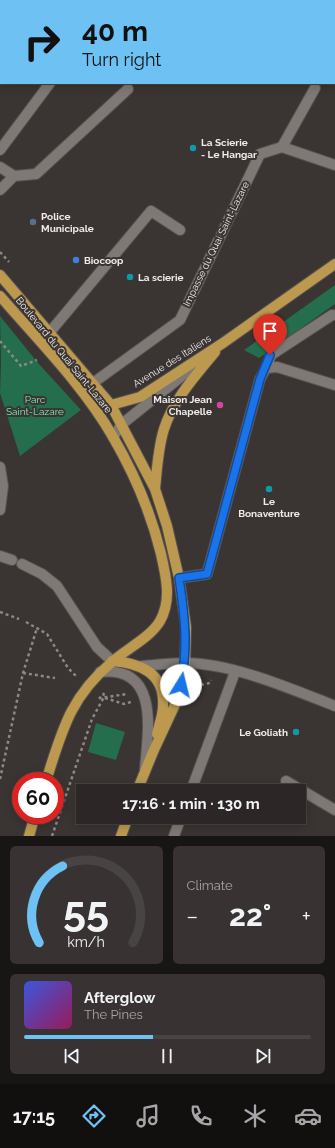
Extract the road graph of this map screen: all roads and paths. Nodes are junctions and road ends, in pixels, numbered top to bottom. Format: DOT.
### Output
graph roads {
  1 [pos="49,84"];
  2 [pos="315,88"];
  3 [pos="128,89"];
  4 [pos="282,147"];
  5 [pos="0,150"];
  6 [pos="335,165"];
  7 [pos="0,167"];
  8 [pos="14,176"];
  9 [pos="0,190"];
  10 [pos="180,230"];
  11 [pos="335,264"];
  12 [pos="0,275"];
  13 [pos="0,296"];
  14 [pos="335,315"];
  15 [pos="50,332"];
  16 [pos="0,341"];
  17 [pos="223,343"];
  18 [pos="31,362"];
  19 [pos="266,368"];
  20 [pos="93,383"];
  21 [pos="335,385"];
  22 [pos="111,405"];
  23 [pos="122,424"];
  24 [pos="113,437"];
  25 [pos="0,467"];
  26 [pos="155,489"];
  27 [pos="0,510"];
  28 [pos="0,556"];
  29 [pos="12,560"];
  30 [pos="22,564"];
  31 [pos="179,578"];
  32 [pos="0,612"];
  33 [pos="19,619"];
  34 [pos="26,622"];
  35 [pos="37,628"];
  36 [pos="112,661"];
  37 [pos="185,663"];
  38 [pos="142,666"];
  39 [pos="68,668"];
  40 [pos="100,672"];
  41 [pos="235,672"];
  42 [pos="23,673"];
  43 [pos="55,678"];
  44 [pos="103,691"];
  45 [pos="132,693"];
  46 [pos="97,696"];
  47 [pos="104,698"];
  48 [pos="137,700"];
  49 [pos="335,706"];
  50 [pos="153,752"];
  51 [pos="145,770"];
  52 [pos="49,772"];
  53 [pos="0,779"];
  54 [pos="286,781"];
  55 [pos="140,784"];
  56 [pos="194,784"];
  57 [pos="335,810"];
  58 [pos="32,824"];
  59 [pos="125,824"];
  60 [pos="178,824"];
  61 [pos="29,836"];
  62 [pos="52,836"];
  63 [pos="121,836"];
  64 [pos="174,836"];
  1 -- 5 [label="street"];
  2 -- 4 [label="street"];
  3 -- 8 [label="street"];
  4 -- 6 [label="street"];
  4 -- 20 [label="street, Impasse du Quai Saint-Lazare"];
  7 -- 8 [label="street"];
  8 -- 9 [label="street"];
  10 -- 15 [label="street"];
  11 -- 17 [label="main road, Avenue des Italiens"];
  12 -- 15 [label="main road, Boulevard du Quai Saint-Lazare"];
  13 -- 24 [label="main road, Boulevard du Quai Saint-Lazare"];
  14 -- 19 [label="street"];
  15 -- 20 [label="main road, Boulevard du Quai Saint-Lazare"];
  16 -- 18 [label="path"];
  17 -- 22 [label="main road, Avenue des Italiens"];
  17 -- 23 [label="street"];
  17 -- 26 [label="main road, Avenue des Italiens"];
  19 -- 21 [label="street"];
  19 -- 31 [label="street"];
  20 -- 22 [label="main road, Boulevard du Quai Saint-Lazare"];
  22 -- 23 [label="main road, Boulevard du Quai Saint-Lazare"];
  23 -- 24 [label="street"];
  23 -- 26 [label="main road, Boulevard du Quai Saint-Lazare"];
  24 -- 36 [label="main road, Boulevard du Quai Saint-Lazare"];
  25 -- 27 [label="street"];
  26 -- 31 [label="main road, Boulevard du Quai Saint-Lazare"];
  28 -- 29 [label="street"];
  30 -- 36 [label="street"];
  31 -- 37 [label="main road, Boulevard du Quai Saint-Lazare"];
  32 -- 33 [label="path"];
  34 -- 35 [label="path"];
  35 -- 39 [label="path"];
  35 -- 42 [label="path"];
  36 -- 38 [label="main road"];
  36 -- 40 [label="main road, Boulevard du Quai Saint-Lazare"];
  37 -- 38 [label="street"];
  37 -- 41 [label="street"];
  37 -- 50 [label="main road, Boulevard du Quai Saint-Lazare"];
  38 -- 50 [label="main road"];
  40 -- 51 [label="street"];
  40 -- 52 [label="main road, Boulevard du Quai Saint-Lazare"];
  41 -- 49 [label="street"];
  41 -- 56 [label="street"];
  42 -- 43 [label="path"];
  42 -- 53 [label="path"];
  44 -- 47 [label="path"];
  45 -- 47 [label="path"];
  46 -- 47 [label="path"];
  47 -- 48 [label="path"];
  47 -- 62 [label="path"];
  50 -- 51 [label="main road"];
  51 -- 55 [label="main road"];
  54 -- 57 [label="street"];
  58 -- 61 [label="main road"];
  59 -- 63 [label="main road"];
  60 -- 64 [label="street"];
}
